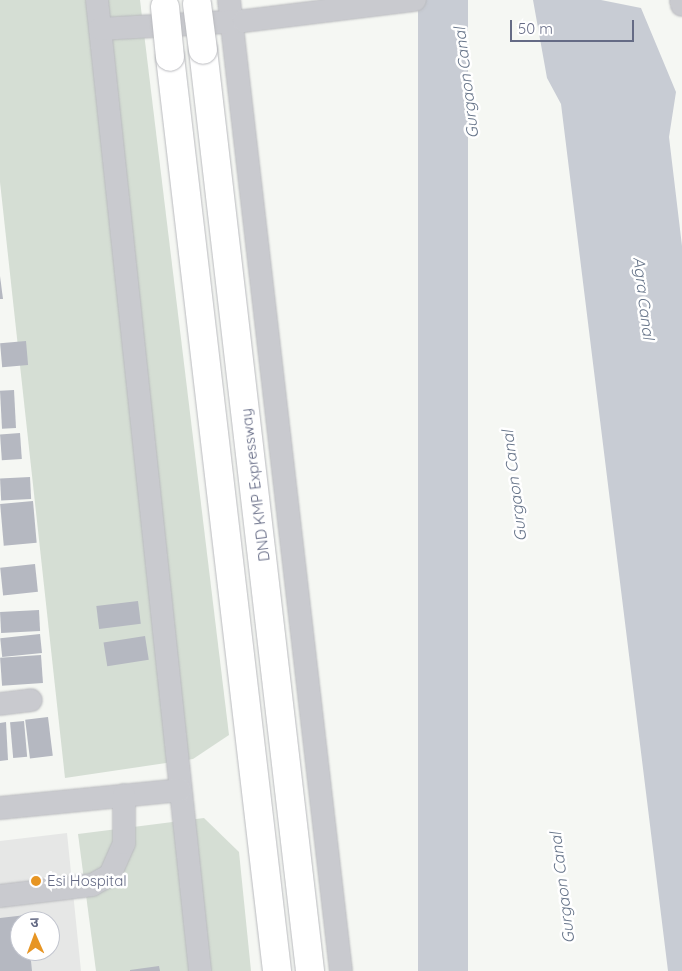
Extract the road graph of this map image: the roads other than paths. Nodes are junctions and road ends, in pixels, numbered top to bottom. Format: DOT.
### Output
graph roads {
  1 [pos="97,0"];
  2 [pos="415,0"];
  3 [pos="681,0"];
  4 [pos="197,2"];
  5 [pos="164,4"];
  6 [pos="682,6"];
  7 [pos="235,14"];
  8 [pos="100,29"];
  9 [pos="31,700"];
  10 [pos="0,704"];
  11 [pos="179,784"];
  12 [pos="0,794"];
  13 [pos="124,795"];
  14 [pos="0,808"];
  15 [pos="0,896"];
  16 [pos="200,971"];
  17 [pos="277,971"];
  18 [pos="310,971"];
  19 [pos="341,971"];
  1 -- 8 [label="street"];
  2 -- 7 [label="street"];
  3 -- 6 [label="street"];
  4 -- 18 [label="highway, DND KMP Expressway, bridge"];
  5 -- 17 [label="highway, bridge"];
  7 -- 8 [label="street"];
  7 -- 19 [label="street"];
  8 -- 11 [label="street"];
  9 -- 10 [label="street"];
  11 -- 12 [label="street"];
  11 -- 13 [label="street"];
  11 -- 16 [label="street"];
  13 -- 14 [label="street"];
  13 -- 15 [label="street"];
}
